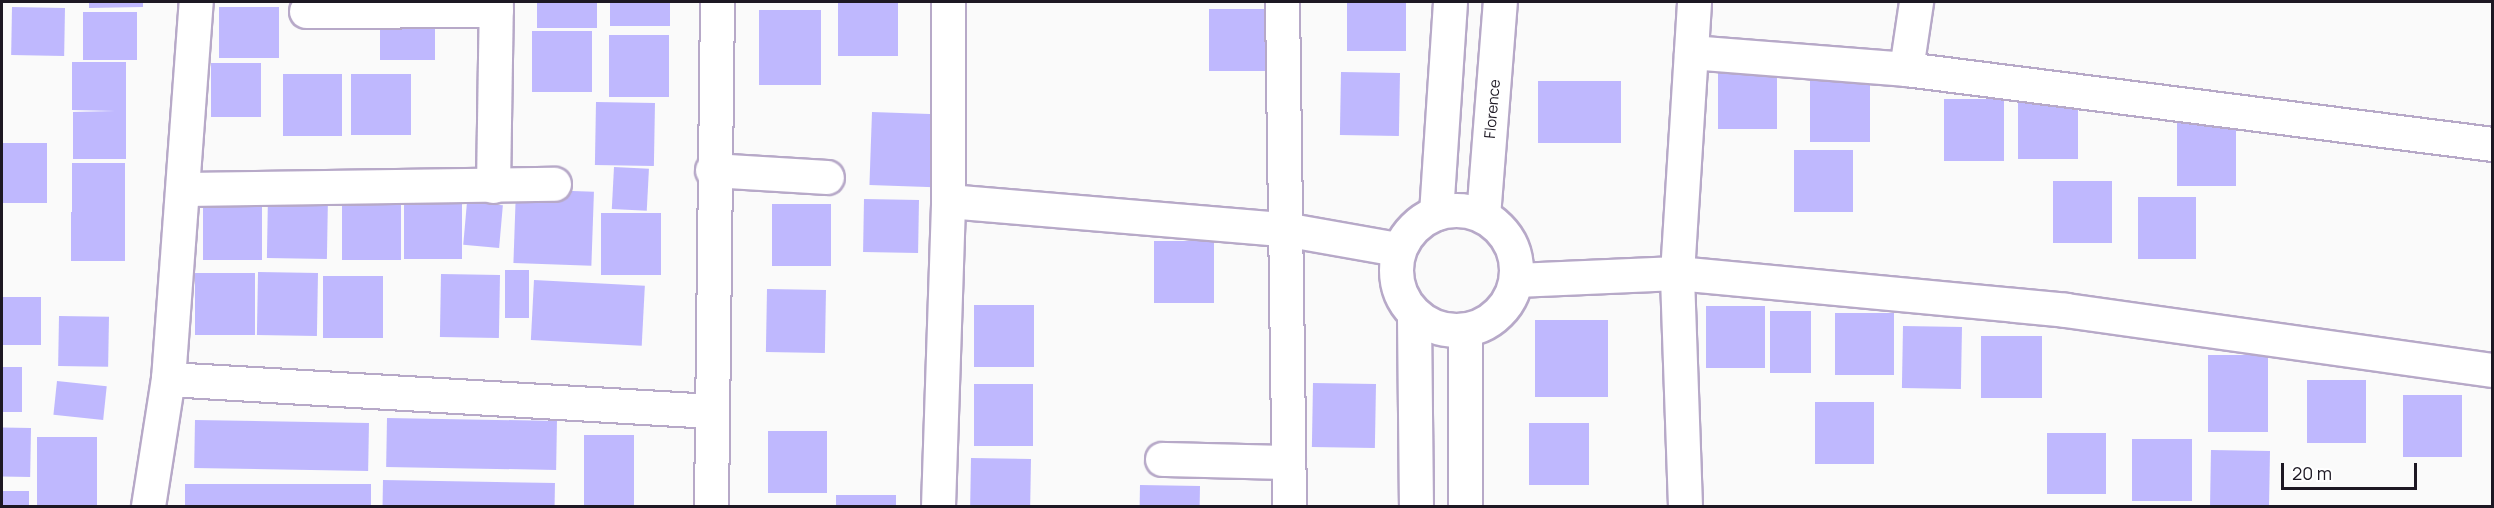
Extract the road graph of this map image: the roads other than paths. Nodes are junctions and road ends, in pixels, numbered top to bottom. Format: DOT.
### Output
graph roads {
  1 [pos="196,2"];
  2 [pos="717,2"];
  3 [pos="948,2"];
  4 [pos="1282,2"];
  5 [pos="1450,2"];
  6 [pos="1500,2"];
  7 [pos="1694,2"];
  8 [pos="1916,2"];
  9 [pos="496,6"];
  10 [pos="306,11"];
  11 [pos="1691,52"];
  12 [pos="1906,69"];
  13 [pos="2493,144"];
  14 [pos="712,170"];
  15 [pos="827,177"];
  16 [pos="554,184"];
  17 [pos="493,186"];
  18 [pos="184,189"];
  19 [pos="948,201"];
  20 [pos="1436,213"];
  21 [pos="1483,216"];
  22 [pos="1284,229"];
  23 [pos="1398,249"];
  24 [pos="1677,273"];
  25 [pos="1516,280"];
  26 [pos="1414,317"];
  27 [pos="1465,332"];
  28 [pos="2493,370"];
  29 [pos="168,379"];
  30 [pos="712,411"];
  31 [pos="1162,459"];
  32 [pos="1288,462"];
  33 [pos="148,507"];
  34 [pos="711,507"];
  35 [pos="938,507"];
  36 [pos="1289,507"];
  37 [pos="1416,507"];
  38 [pos="1465,507"];
  39 [pos="1685,507"];
  1 -- 18 [label="street"];
  2 -- 14 [label="street"];
  3 -- 19 [label="street"];
  4 -- 22 [label="street"];
  5 -- 20 [label="street"];
  6 -- 21 [label="street, Florence"];
  7 -- 11 [label="street"];
  8 -- 12 [label="street"];
  9 -- 10 [label="street"];
  9 -- 17 [label="street"];
  11 -- 12 [label="street"];
  11 -- 24 [label="street"];
  12 -- 13 [label="street"];
  14 -- 15 [label="street"];
  14 -- 30 [label="street"];
  16 -- 17 [label="street"];
  17 -- 18 [label="street"];
  18 -- 29 [label="street"];
  19 -- 22 [label="street"];
  19 -- 35 [label="street"];
  20 -- 21 [label="street"];
  20 -- 23 [label="street"];
  21 -- 25 [label="street"];
  22 -- 23 [label="street"];
  22 -- 32 [label="street"];
  23 -- 26 [label="street"];
  24 -- 25 [label="street"];
  24 -- 28 [label="street"];
  24 -- 39 [label="street"];
  25 -- 27 [label="street"];
  26 -- 27 [label="street"];
  26 -- 37 [label="street"];
  27 -- 38 [label="street"];
  29 -- 30 [label="street"];
  29 -- 33 [label="street"];
  30 -- 34 [label="street"];
  31 -- 32 [label="street"];
  32 -- 36 [label="street"];
}
